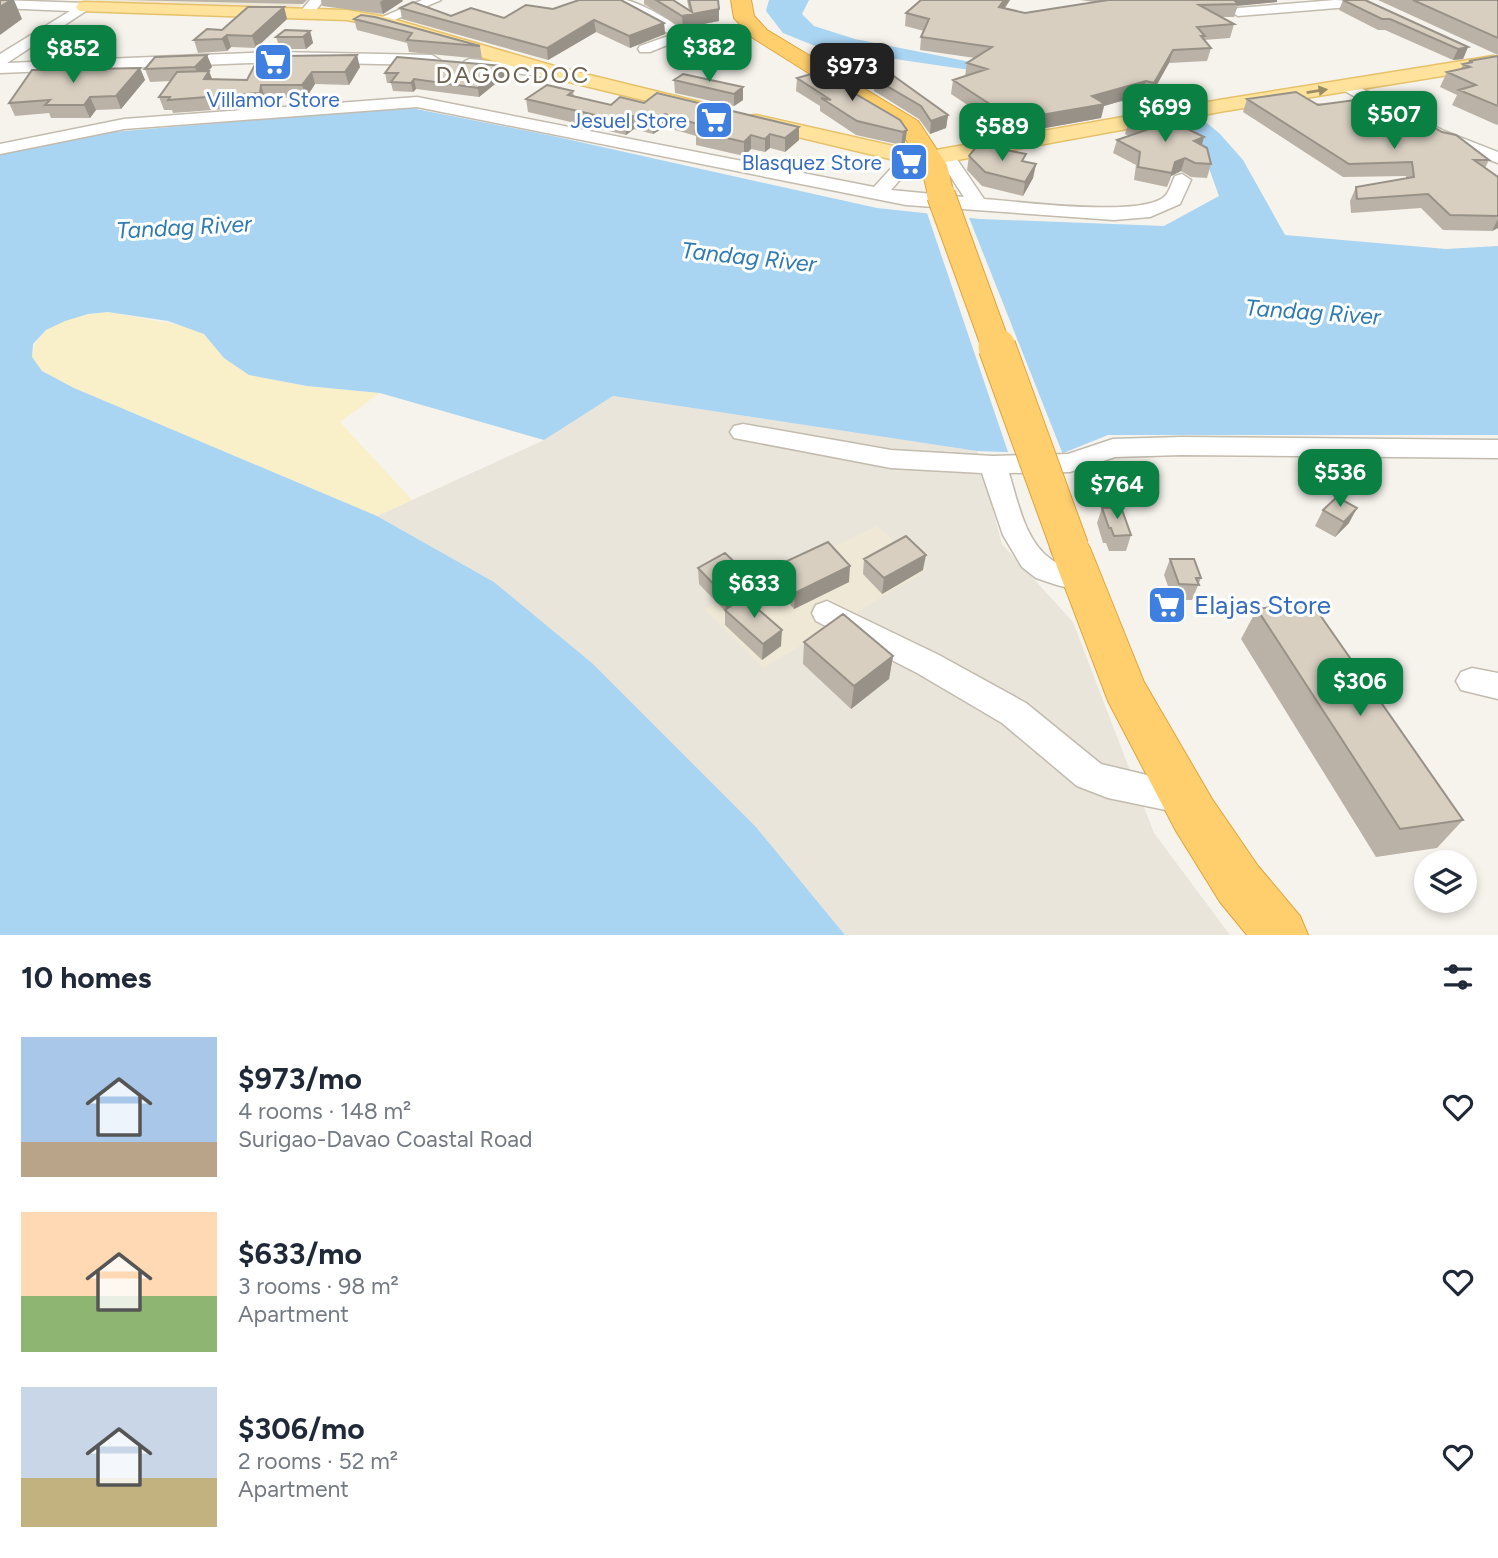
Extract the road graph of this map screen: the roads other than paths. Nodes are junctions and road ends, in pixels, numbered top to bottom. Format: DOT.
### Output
graph roads {
  1 [pos="434,0"];
  2 [pos="616,0"];
  3 [pos="729,0"];
  4 [pos="741,0"];
  5 [pos="90,3"];
  6 [pos="1364,3"];
  7 [pos="6,5"];
  8 [pos="312,6"];
  9 [pos="1238,12"];
  10 [pos="380,21"];
  11 [pos="764,42"];
  12 [pos="1457,46"];
  13 [pos="645,49"];
  14 [pos="0,61"];
  15 [pos="1496,62"];
  16 [pos="0,68"];
  17 [pos="555,73"];
  18 [pos="1347,86"];
  19 [pos="713,111"];
  20 [pos="740,117"];
  21 [pos="0,149"];
  22 [pos="1492,156"];
  23 [pos="929,157"];
  24 [pos="1498,173"];
  25 [pos="1182,180"];
  26 [pos="877,195"];
  27 [pos="979,205"];
  28 [pos="743,432"];
  29 [pos="1498,449"];
  30 [pos="993,465"];
  31 [pos="1077,564"];
  32 [pos="827,613"];
  33 [pos="1185,798"];
  34 [pos="1281,935"];
  1 -- 10 [label="street"];
  2 -- 13 [label="street"];
  3 -- 11 [label="highway"];
  4 -- 11 [label="highway"];
  5 -- 7 [label="street"];
  5 -- 8 [label="main road"];
  5 -- 14 [label="street"];
  6 -- 9 [label="street"];
  8 -- 10 [label="main road"];
  10 -- 17 [label="main road"];
  11 -- 23 [label="highway"];
  12 -- 15 [label="main road"];
  15 -- 18 [label="main road"];
  16 -- 17 [label="street"];
  17 -- 19 [label="main road"];
  18 -- 22 [label="street"];
  23 -- 18 [label="main road, one-way"];
  20 -- 23 [label="main road"];
  21 -- 26 [label="street"];
  22 -- 24 [label="street"];
  23 -- 26 [label="street"];
  23 -- 27 [label="street"];
  23 -- 31 [label="highway, bridge"];
  25 -- 27 [label="street"];
  26 -- 27 [label="street"];
  28 -- 30 [label="street"];
  29 -- 30 [label="street"];
  30 -- 31 [label="street"];
  31 -- 33 [label="highway"];
  32 -- 33 [label="street"];
  33 -- 34 [label="highway"];
}
